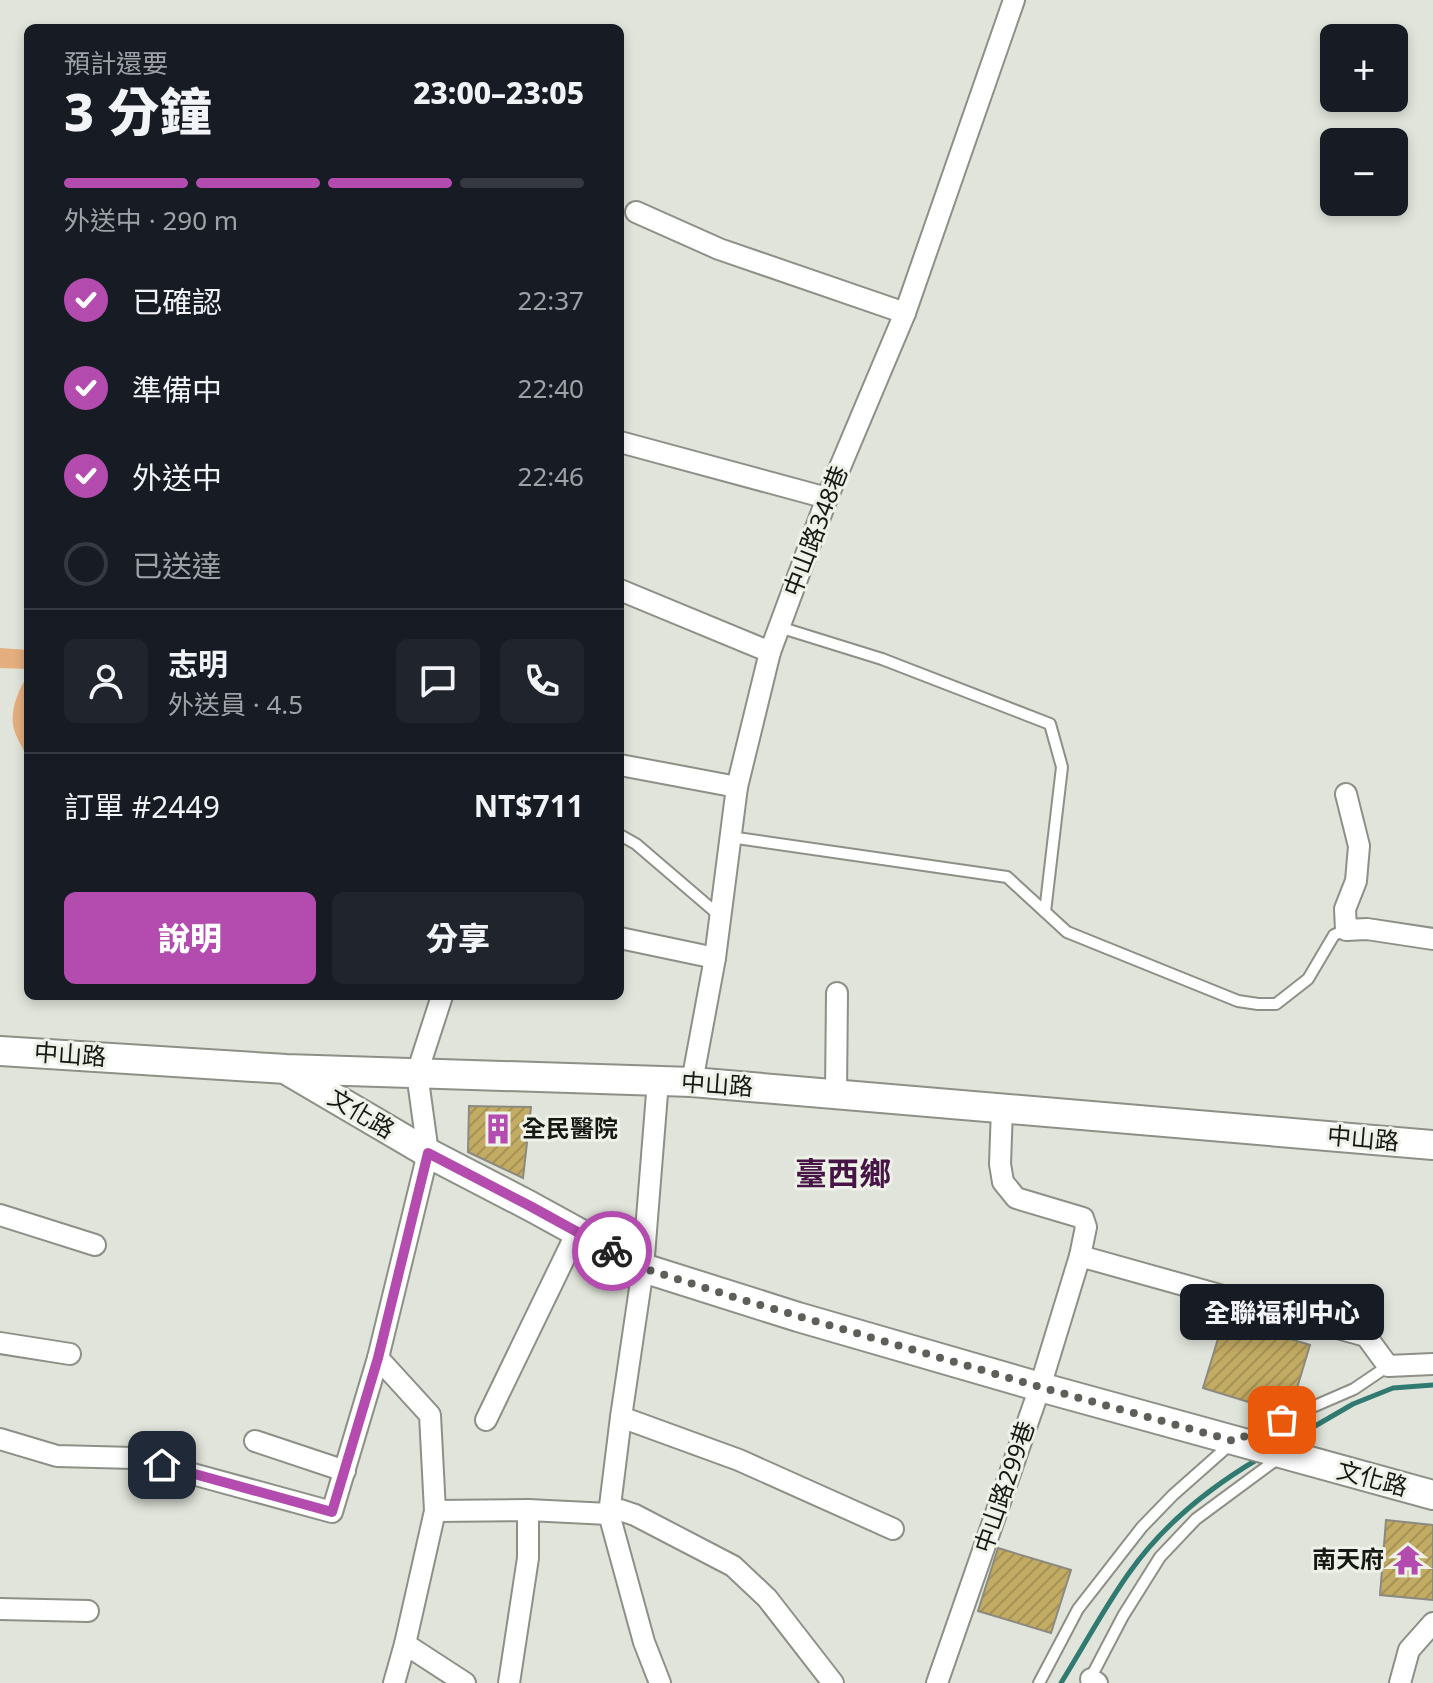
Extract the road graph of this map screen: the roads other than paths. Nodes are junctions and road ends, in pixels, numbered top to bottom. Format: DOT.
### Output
graph roads {
  1 [pos="1014,0"];
  2 [pos="636,212"];
  3 [pos="905,313"];
  4 [pos="624,443"];
  5 [pos="827,498"];
  6 [pos="624,592"];
  7 [pos="779,627"];
  8 [pos="770,652"];
  9 [pos="624,766"];
  10 [pos="737,787"];
  11 [pos="1346,794"];
  12 [pos="624,837"];
  13 [pos="730,837"];
  14 [pos="1045,912"];
  15 [pos="720,916"];
  16 [pos="1346,930"];
  17 [pos="624,939"];
  18 [pos="1433,939"];
  19 [pos="715,958"];
  20 [pos="837,993"];
  21 [pos="441,1000"];
  22 [pos="0,1051"];
  23 [pos="286,1069"];
  24 [pos="417,1073"];
  25 [pos="658,1081"];
  26 [pos="692,1082"];
  27 [pos="836,1094"];
  28 [pos="1002,1108"];
  29 [pos="1433,1145"];
  30 [pos="428,1153"];
  31 [pos="0,1215"];
  32 [pos="577,1232"];
  33 [pos="95,1245"];
  34 [pos="1080,1256"];
  35 [pos="643,1268"];
  36 [pos="0,1343"];
  37 [pos="70,1354"];
  38 [pos="378,1358"];
  39 [pos="1433,1364"];
  40 [pos="1388,1366"];
  41 [pos="1040,1387"];
  42 [pos="621,1417"];
  43 [pos="486,1420"];
  44 [pos="0,1439"];
  45 [pos="255,1441"];
  46 [pos="1234,1441"];
  47 [pos="1275,1453"];
  48 [pos="345,1471"];
  49 [pos="1433,1495"];
  50 [pos="528,1510"];
  51 [pos="435,1511"];
  52 [pos="609,1514"];
  53 [pos="893,1529"];
  54 [pos="0,1609"];
  55 [pos="88,1611"];
  56 [pos="1430,1631"];
  57 [pos="405,1644"];
  58 [pos="1092,1682"];
  59 [pos="394,1683"];
  60 [pos="465,1683"];
  61 [pos="509,1683"];
  62 [pos="660,1683"];
  63 [pos="833,1683"];
  64 [pos="937,1683"];
  65 [pos="1039,1683"];
  66 [pos="1400,1683"];
  1 -- 3 [label="street, 中山路348巷"];
  2 -- 3 [label="street"];
  3 -- 5 [label="street, 中山路348巷"];
  4 -- 5 [label="street"];
  5 -- 7 [label="street, 中山路348巷"];
  6 -- 8 [label="street"];
  7 -- 8 [label="street, 中山路348巷"];
  7 -- 14 [label="lane"];
  8 -- 10 [label="street, 中山路348巷"];
  9 -- 10 [label="street"];
  10 -- 13 [label="street, 中山路348巷"];
  11 -- 16 [label="street"];
  12 -- 15 [label="lane"];
  13 -- 14 [label="lane"];
  13 -- 15 [label="street, 中山路348巷"];
  14 -- 16 [label="lane"];
  15 -- 19 [label="street, 中山路348巷"];
  16 -- 18 [label="street"];
  17 -- 19 [label="street"];
  19 -- 26 [label="street, 中山路348巷"];
  20 -- 27 [label="street"];
  21 -- 24 [label="street"];
  22 -- 23 [label="main road, 中山路"];
  23 -- 24 [label="main road, 中山路"];
  23 -- 30 [label="main road, 文化路"];
  24 -- 25 [label="main road, 中山路"];
  24 -- 30 [label="street"];
  25 -- 26 [label="main road, 中山路"];
  25 -- 35 [label="street"];
  26 -- 27 [label="main road, 中山路"];
  27 -- 28 [label="main road, 中山路"];
  28 -- 29 [label="main road, 中山路"];
  28 -- 34 [label="street, 中山路299巷"];
  30 -- 32 [label="main road, 文化路"];
  30 -- 38 [label="street"];
  31 -- 33 [label="street"];
  32 -- 35 [label="main road, 文化路"];
  32 -- 43 [label="street"];
  34 -- 40 [label="street"];
  34 -- 41 [label="street, 中山路299巷"];
  35 -- 41 [label="main road, 文化路"];
  35 -- 42 [label="street"];
  36 -- 37 [label="street"];
  38 -- 48 [label="street"];
  38 -- 51 [label="street"];
  39 -- 40 [label="street"];
  40 -- 46 [label="lane"];
  41 -- 46 [label="main road, 文化路"];
  41 -- 64 [label="street, 中山路299巷"];
  42 -- 52 [label="street"];
  42 -- 53 [label="street"];
  44 -- 48 [label="street"];
  45 -- 48 [label="street"];
  46 -- 47 [label="main road, 文化路"];
  46 -- 65 [label="lane"];
  47 -- 49 [label="main road, 文化路"];
  47 -- 58 [label="lane"];
  50 -- 51 [label="street"];
  50 -- 52 [label="street"];
  50 -- 61 [label="street"];
  51 -- 57 [label="street"];
  52 -- 62 [label="street"];
  52 -- 63 [label="street"];
  54 -- 55 [label="street"];
  56 -- 66 [label="street"];
  57 -- 59 [label="street"];
  57 -- 60 [label="street"];
}
